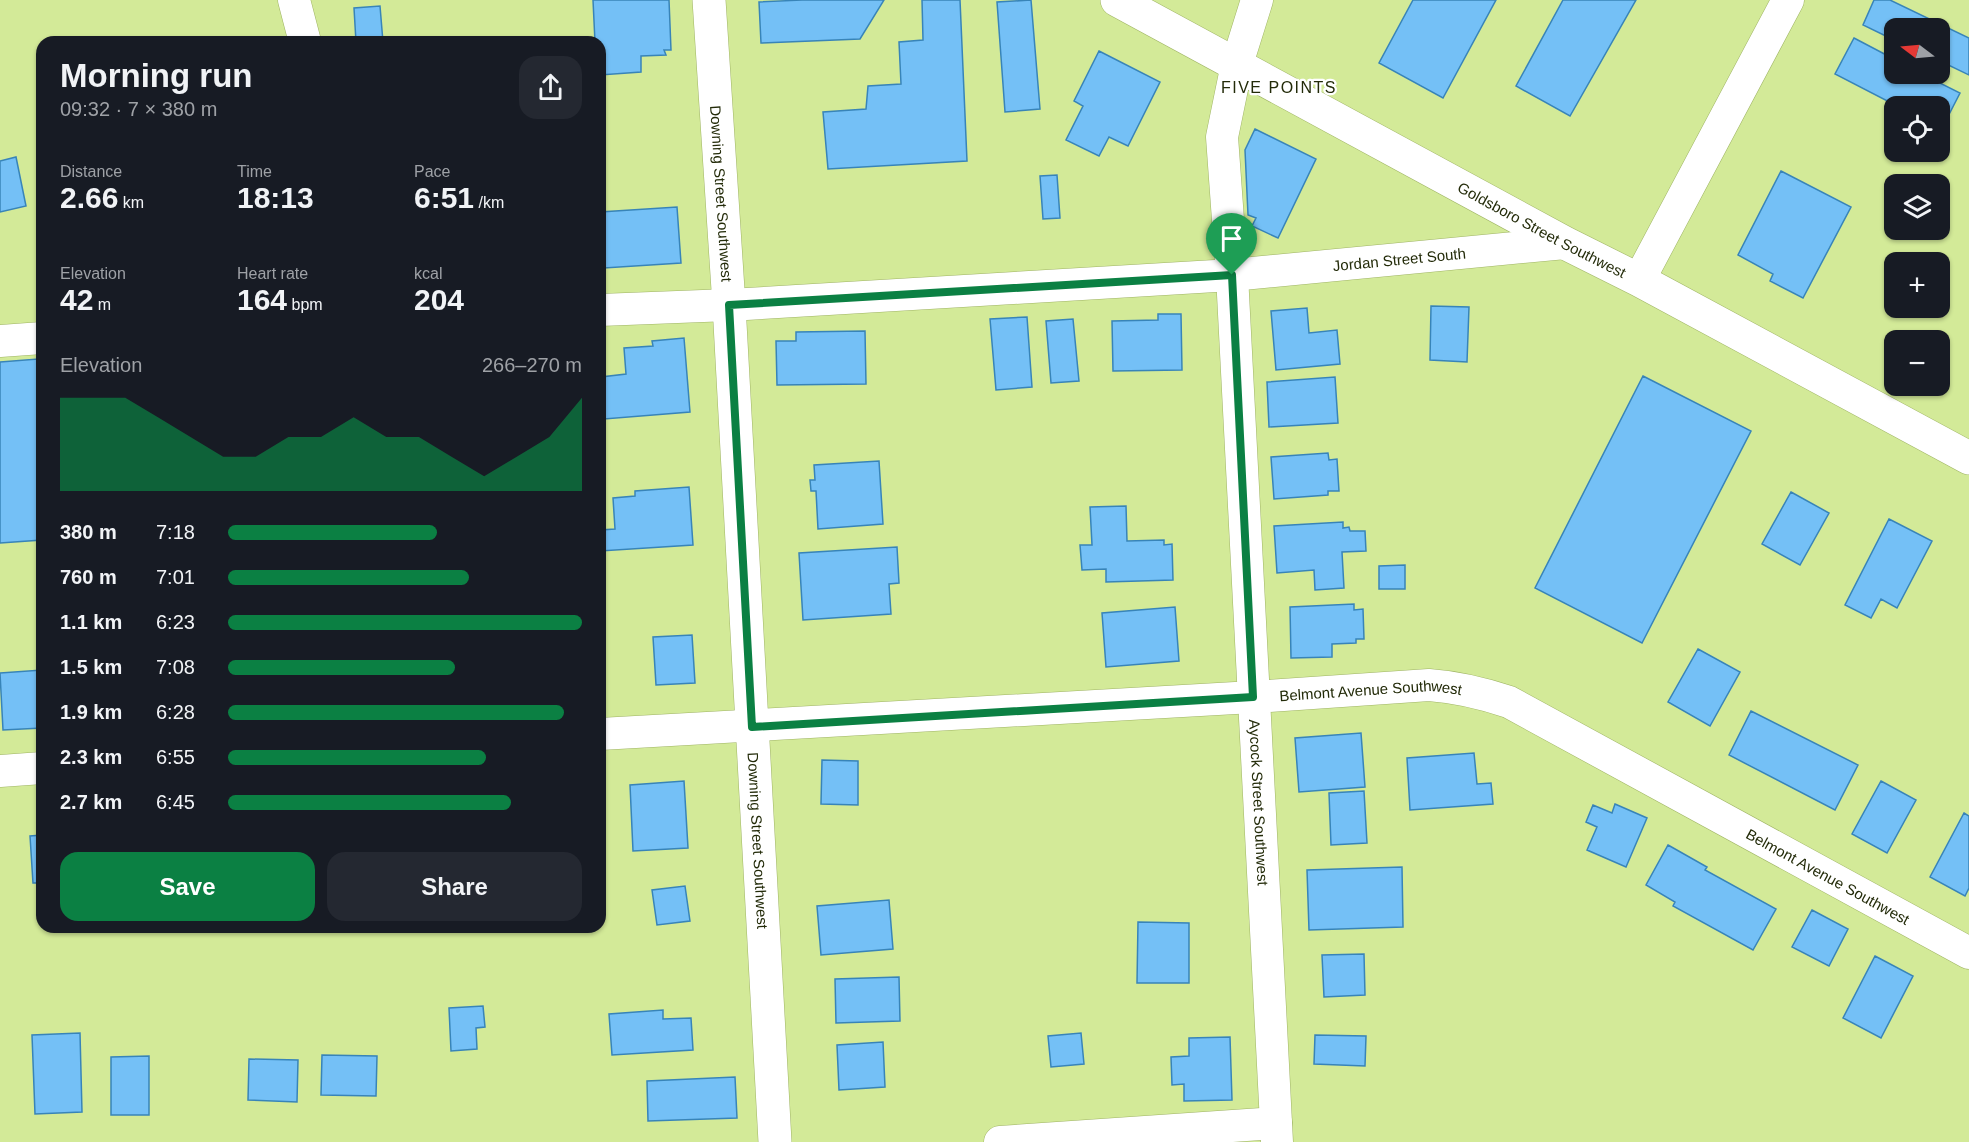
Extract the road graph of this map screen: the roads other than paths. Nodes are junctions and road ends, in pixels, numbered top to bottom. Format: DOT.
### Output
graph roads {
  1 [pos="294,0"];
  2 [pos="709,0"];
  3 [pos="1117,0"];
  4 [pos="1257,0"];
  5 [pos="1788,0"];
  6 [pos="303,36"];
  7 [pos="1237,64"];
  8 [pos="1565,243"];
  9 [pos="1232,275"];
  10 [pos="1639,280"];
  11 [pos="729,305"];
  12 [pos="606,310"];
  13 [pos="36,338"];
  14 [pos="0,341"];
  15 [pos="1969,458"];
  16 [pos="1253,697"];
  17 [pos="752,727"];
  18 [pos="606,734"];
  19 [pos="36,768"];
  20 [pos="0,771"];
  21 [pos="1969,953"];
  22 [pos="1276,1133"];
  23 [pos="775,1142"];
  24 [pos="1000,1142"];
  1 -- 6 [label="street"];
  2 -- 11 [label="street, Downing Street Southwest"];
  3 -- 7 [label="street, Goldsboro Street Southwest"];
  4 -- 7 [label="street, Aycock Street Southwest"];
  5 -- 10 [label="street"];
  7 -- 8 [label="street, Goldsboro Street Southwest"];
  7 -- 9 [label="street, Aycock Street Southwest"];
  8 -- 9 [label="street, Jordan Street South"];
  8 -- 10 [label="street, Goldsboro Street Southwest"];
  9 -- 11 [label="street, Jordan Street South"];
  9 -- 16 [label="street, Aycock Street Southwest"];
  10 -- 15 [label="street, Goldsboro Street Southwest"];
  11 -- 12 [label="street, Jordan Street South"];
  11 -- 17 [label="street, Downing Street Southwest"];
  13 -- 14 [label="street"];
  16 -- 17 [label="street, Belmont Avenue Southwest"];
  16 -- 21 [label="street, Belmont Avenue Southwest"];
  16 -- 22 [label="street, Aycock Street Southwest"];
  17 -- 18 [label="street, Belmont Avenue Southwest"];
  17 -- 23 [label="street, Downing Street Southwest"];
  19 -- 20 [label="street"];
  22 -- 24 [label="street"];
}
